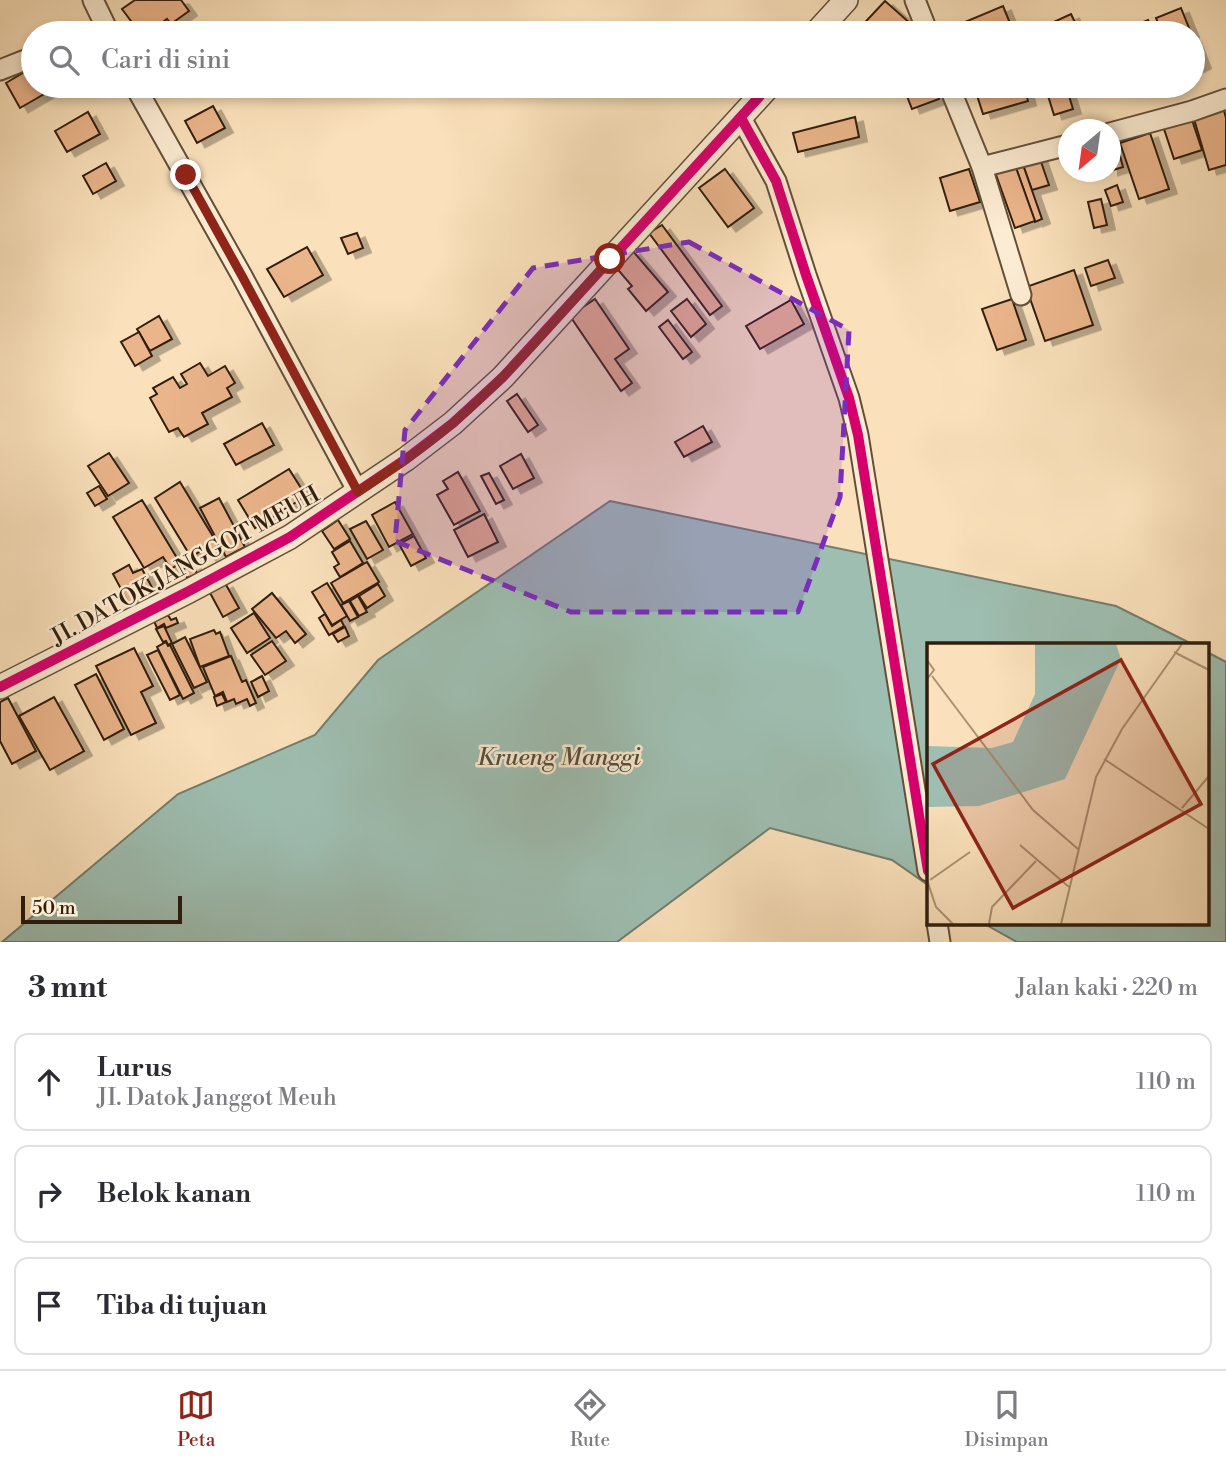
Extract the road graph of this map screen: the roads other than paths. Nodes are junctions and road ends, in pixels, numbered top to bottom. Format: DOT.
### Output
graph roads {
  1 [pos="93,0"];
  2 [pos="846,0"];
  3 [pos="915,0"];
  4 [pos="100,21"];
  5 [pos="827,21"];
  6 [pos="923,21"];
  7 [pos="21,62"];
  8 [pos="0,71"];
  9 [pos="142,98"];
  10 [pos="758,98"];
  11 [pos="954,98"];
  12 [pos="1226,99"];
  13 [pos="741,118"];
  14 [pos="1121,130"];
  15 [pos="1058,148"];
  16 [pos="982,167"];
  17 [pos="1021,295"];
  18 [pos="358,492"];
  19 [pos="0,687"];
  20 [pos="927,859"];
  1 -- 4 [label="street"];
  2 -- 5 [label="street"];
  3 -- 6 [label="street"];
  7 -- 8 [label="street"];
  9 -- 18 [label="street"];
  10 -- 13 [label="street, JI. DATOK JANGGOT MEUH"];
  11 -- 16 [label="street"];
  12 -- 14 [label="street"];
  13 -- 18 [label="street, JI. DATOK JANGGOT MEUH"];
  13 -- 20 [label="street"];
  15 -- 16 [label="street"];
  16 -- 17 [label="street"];
  18 -- 19 [label="street, JI. DATOK JANGGOT MEUH"];
}
